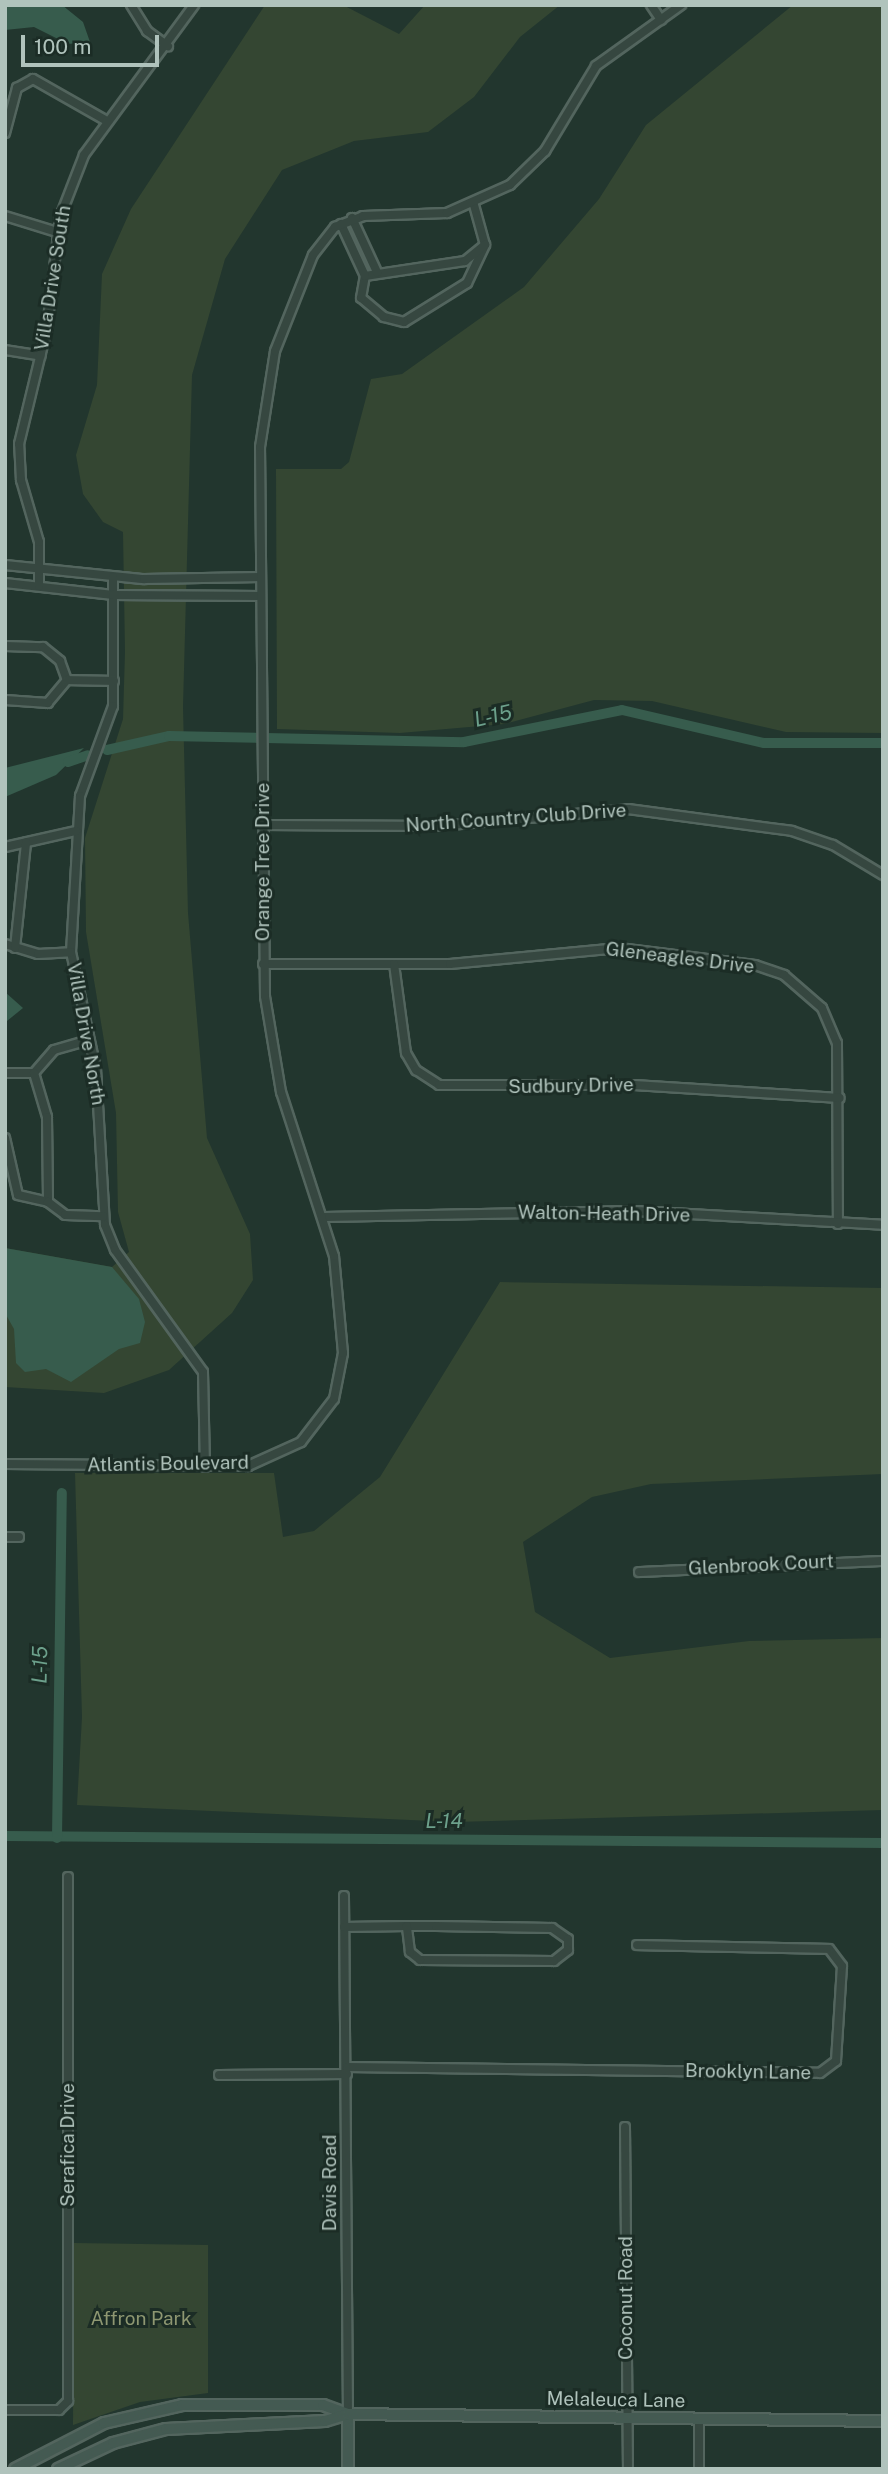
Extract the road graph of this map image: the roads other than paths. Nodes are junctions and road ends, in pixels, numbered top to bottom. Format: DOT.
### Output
graph roads {
  1 [pos="131,5"];
  2 [pos="194,5"];
  3 [pos="651,5"];
  4 [pos="681,5"];
  5 [pos="661,20"];
  6 [pos="168,46"];
  7 [pos="107,121"];
  8 [pos="5,133"];
  9 [pos="474,205"];
  10 [pos="5,216"];
  11 [pos="352,218"];
  12 [pos="341,224"];
  13 [pos="57,232"];
  14 [pos="485,245"];
  15 [pos="377,272"];
  16 [pos="365,276"];
  17 [pos="5,350"];
  18 [pos="41,356"];
  19 [pos="5,565"];
  20 [pos="39,568"];
  21 [pos="113,577"];
  22 [pos="261,577"];
  23 [pos="5,583"];
  24 [pos="38,586"];
  25 [pos="113,596"];
  26 [pos="261,596"];
  27 [pos="5,646"];
  28 [pos="66,680"];
  29 [pos="114,681"];
  30 [pos="5,701"];
  31 [pos="262,825"];
  32 [pos="76,831"];
  33 [pos="26,843"];
  34 [pos="5,847"];
  35 [pos="883,875"];
  36 [pos="5,944"];
  37 [pos="15,948"];
  38 [pos="71,952"];
  39 [pos="263,964"];
  40 [pos="394,964"];
  41 [pos="89,1040"];
  42 [pos="5,1073"];
  43 [pos="34,1073"];
  44 [pos="840,1098"];
  45 [pos="5,1138"];
  46 [pos="48,1202"];
  47 [pos="103,1216"];
  48 [pos="325,1217"];
  49 [pos="838,1224"];
  50 [pos="883,1225"];
  51 [pos="318,1426"];
  52 [pos="5,1464"];
  53 [pos="205,1467"];
  54 [pos="5,1537"];
  55 [pos="19,1537"];
  56 [pos="883,1561"];
  57 [pos="639,1572"];
  58 [pos="68,1877"];
  59 [pos="344,1896"];
  60 [pos="407,1926"];
  61 [pos="344,1927"];
  62 [pos="637,1945"];
  63 [pos="347,2071"];
  64 [pos="219,2075"];
  65 [pos="625,2127"];
  66 [pos="5,2410"];
  67 [pos="348,2414"];
  68 [pos="627,2418"];
  69 [pos="699,2419"];
  70 [pos="883,2421"];
  71 [pos="63,2466"];
  72 [pos="15,2469"];
  73 [pos="348,2469"];
  74 [pos="628,2469"];
  75 [pos="699,2469"];
  1 -- 6 [label="street"];
  2 -- 6 [label="street, Villa Drive South"];
  3 -- 5 [label="street"];
  4 -- 5 [label="street"];
  5 -- 9 [label="street"];
  6 -- 7 [label="street, Villa Drive South"];
  7 -- 8 [label="street"];
  7 -- 13 [label="street, Villa Drive South"];
  9 -- 11 [label="street"];
  9 -- 14 [label="street"];
  10 -- 13 [label="street"];
  11 -- 12 [label="street, Orange Tree Drive"];
  11 -- 15 [label="street"];
  12 -- 16 [label="street"];
  12 -- 22 [label="street, Orange Tree Drive"];
  13 -- 18 [label="street, Villa Drive South"];
  14 -- 15 [label="street"];
  14 -- 16 [label="street"];
  15 -- 16 [label="street"];
  17 -- 18 [label="street"];
  18 -- 20 [label="street, Villa Drive South"];
  19 -- 20 [label="street"];
  20 -- 21 [label="street"];
  20 -- 24 [label="street, Villa Drive South"];
  21 -- 22 [label="street"];
  21 -- 25 [label="street, Villa Drive North"];
  22 -- 26 [label="street, Orange Tree Drive"];
  23 -- 24 [label="street"];
  24 -- 25 [label="street"];
  25 -- 26 [label="street"];
  25 -- 29 [label="street, Villa Drive North"];
  26 -- 31 [label="street, Orange Tree Drive"];
  27 -- 28 [label="street"];
  28 -- 29 [label="street"];
  28 -- 30 [label="street"];
  29 -- 32 [label="street, Villa Drive North"];
  31 -- 35 [label="street, North Country Club Drive"];
  31 -- 39 [label="street, Orange Tree Drive"];
  32 -- 33 [label="street"];
  32 -- 38 [label="street, Villa Drive North"];
  33 -- 34 [label="street"];
  33 -- 37 [label="street"];
  36 -- 37 [label="street"];
  37 -- 38 [label="street"];
  38 -- 41 [label="street, Villa Drive North"];
  39 -- 40 [label="street, Gleneagles Drive"];
  39 -- 48 [label="street, Orange Tree Drive"];
  40 -- 44 [label="street, Gleneagles Drive"];
  40 -- 44 [label="street, Sudbury Drive"];
  41 -- 43 [label="street"];
  41 -- 47 [label="street, Villa Drive North"];
  42 -- 43 [label="street"];
  43 -- 46 [label="street"];
  44 -- 49 [label="street, Gleneagles Drive"];
  45 -- 46 [label="street"];
  46 -- 47 [label="street"];
  47 -- 53 [label="street, Villa Drive North"];
  48 -- 49 [label="street, Walton-Heath Drive"];
  48 -- 51 [label="street, Orange Tree Drive"];
  49 -- 50 [label="street, Walton-Heath Drive"];
  51 -- 53 [label="street, Atlantis Boulevard"];
  52 -- 53 [label="street, Atlantis Boulevard"];
  54 -- 55 [label="street"];
  56 -- 57 [label="street, Glenbrook Court"];
  58 -- 66 [label="street, Serafica Drive"];
  59 -- 61 [label="street, Davis Road"];
  60 -- 60 [label="street"];
  60 -- 61 [label="street"];
  61 -- 63 [label="street, Davis Road"];
  62 -- 63 [label="street, Brooklyn Lane"];
  63 -- 64 [label="street"];
  63 -- 67 [label="street, Davis Road"];
  65 -- 68 [label="street, Coconut Road"];
  67 -- 68 [label="street, Melaleuca Lane"];
  67 -- 71 [label="street, Melaleuca Lane"];
  67 -- 72 [label="street, Melaleuca Lane"];
  67 -- 73 [label="street, Davis Road"];
  68 -- 69 [label="street, Melaleuca Lane"];
  68 -- 74 [label="street, Coconut Road"];
  69 -- 70 [label="street, Melaleuca Lane"];
  69 -- 75 [label="street"];
}
